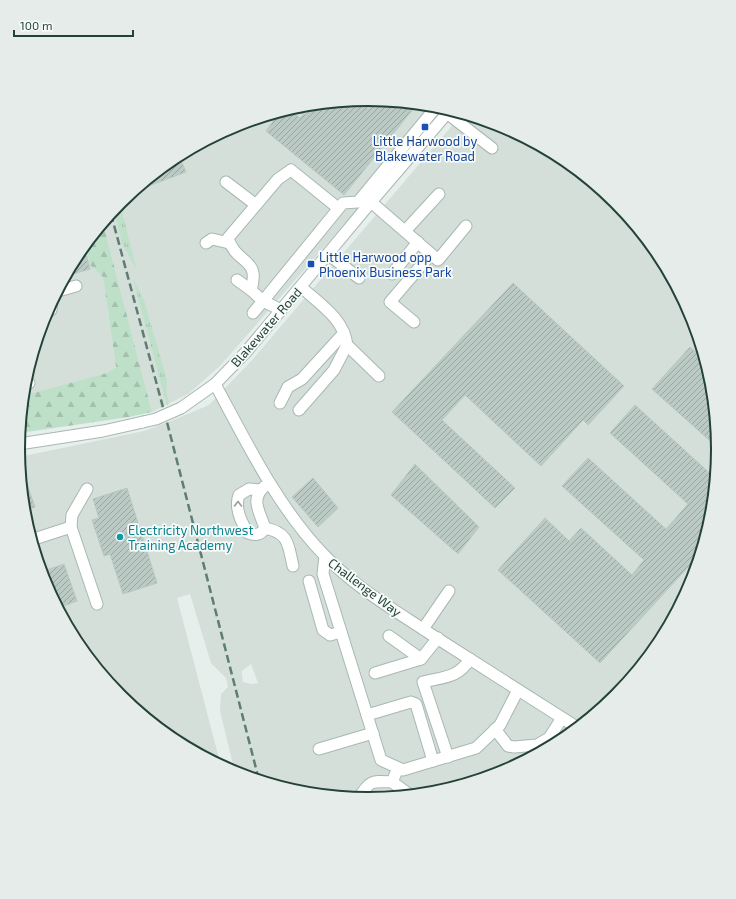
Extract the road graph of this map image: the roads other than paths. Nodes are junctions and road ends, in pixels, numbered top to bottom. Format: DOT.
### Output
graph roads {
  1 [pos="432,112"];
  2 [pos="446,115"];
  3 [pos="456,118"];
  4 [pos="492,148"];
  5 [pos="226,182"];
  6 [pos="439,194"];
  7 [pos="371,202"];
  8 [pos="256,205"];
  9 [pos="338,208"];
  10 [pos="466,226"];
  11 [pos="405,232"];
  12 [pos="206,243"];
  13 [pos="230,243"];
  14 [pos="424,248"];
  15 [pos="329,255"];
  16 [pos="392,274"];
  17 [pos="359,278"];
  18 [pos="237,280"];
  19 [pos="76,286"];
  20 [pos="301,287"];
  21 [pos="64,290"];
  22 [pos="251,290"];
  23 [pos="263,301"];
  24 [pos="281,310"];
  25 [pos="253,313"];
  26 [pos="414,322"];
  27 [pos="344,333"];
  28 [pos="347,345"];
  29 [pos="379,376"];
  30 [pos="215,384"];
  31 [pos="280,403"];
  32 [pos="299,410"];
  33 [pos="25,443"];
  34 [pos="271,482"];
  35 [pos="87,489"];
  36 [pos="261,490"];
  37 [pos="71,527"];
  38 [pos="265,528"];
  39 [pos="37,538"];
  40 [pos="325,556"];
  41 [pos="293,566"];
  42 [pos="309,581"];
  43 [pos="449,591"];
  44 [pos="97,604"];
  45 [pos="423,629"];
  46 [pos="341,632"];
  47 [pos="389,636"];
  48 [pos="438,638"];
  49 [pos="421,659"];
  50 [pos="470,660"];
  51 [pos="374,674"];
  52 [pos="518,690"];
  53 [pos="367,715"];
  54 [pos="562,718"];
  55 [pos="573,725"];
  56 [pos="495,730"];
  57 [pos="373,733"];
  58 [pos="319,749"];
  59 [pos="448,756"];
  60 [pos="433,761"];
  61 [pos="398,768"];
  62 [pos="392,782"];
  63 [pos="404,791"];
  64 [pos="362,792"];
  1 -- 9 [label="street"];
  2 -- 7 [label="street, Blakewater Road"];
  3 -- 4 [label="street"];
  5 -- 8 [label="street"];
  6 -- 11 [label="street"];
  7 -- 11 [label="street"];
  7 -- 15 [label="street, Blakewater Road"];
  8 -- 9 [label="street"];
  8 -- 13 [label="street"];
  9 -- 23 [label="street"];
  10 -- 14 [label="street"];
  11 -- 14 [label="street"];
  12 -- 13 [label="street"];
  13 -- 22 [label="street"];
  14 -- 16 [label="street"];
  14 -- 26 [label="street"];
  15 -- 17 [label="street"];
  15 -- 20 [label="street, Blakewater Road"];
  18 -- 22 [label="street"];
  19 -- 21 [label="street"];
  20 -- 24 [label="street, Blakewater Road"];
  20 -- 27 [label="street"];
  22 -- 23 [label="street"];
  23 -- 24 [label="street"];
  23 -- 25 [label="street"];
  24 -- 30 [label="street, Blakewater Road"];
  27 -- 28 [label="street"];
  27 -- 31 [label="street"];
  28 -- 29 [label="street"];
  28 -- 32 [label="street"];
  30 -- 33 [label="street, Blakewater Road, bridge"];
  30 -- 34 [label="street, Challenge Way"];
  34 -- 36 [label="street"];
  34 -- 40 [label="street, Challenge Way"];
  35 -- 37 [label="street"];
  36 -- 38 [label="street"];
  38 -- 36 [label="street, one-way"];
  37 -- 39 [label="street"];
  37 -- 44 [label="street"];
  38 -- 41 [label="street"];
  40 -- 45 [label="street, Challenge Way"];
  40 -- 46 [label="street"];
  42 -- 46 [label="street"];
  43 -- 45 [label="street"];
  45 -- 48 [label="street, Challenge Way"];
  46 -- 53 [label="street"];
  47 -- 49 [label="street"];
  48 -- 49 [label="street"];
  48 -- 50 [label="street, Challenge Way"];
  49 -- 51 [label="street"];
  50 -- 52 [label="street, Challenge Way"];
  50 -- 59 [label="street"];
  52 -- 54 [label="street, Challenge Way"];
  52 -- 56 [label="street"];
  53 -- 57 [label="street"];
  53 -- 60 [label="street"];
  54 -- 55 [label="street, Challenge Way"];
  54 -- 56 [label="street"];
  56 -- 59 [label="street"];
  57 -- 58 [label="street"];
  57 -- 61 [label="street"];
  59 -- 60 [label="street"];
  60 -- 61 [label="street"];
  61 -- 62 [label="street"];
  62 -- 63 [label="street"];
  62 -- 64 [label="street"];
}
